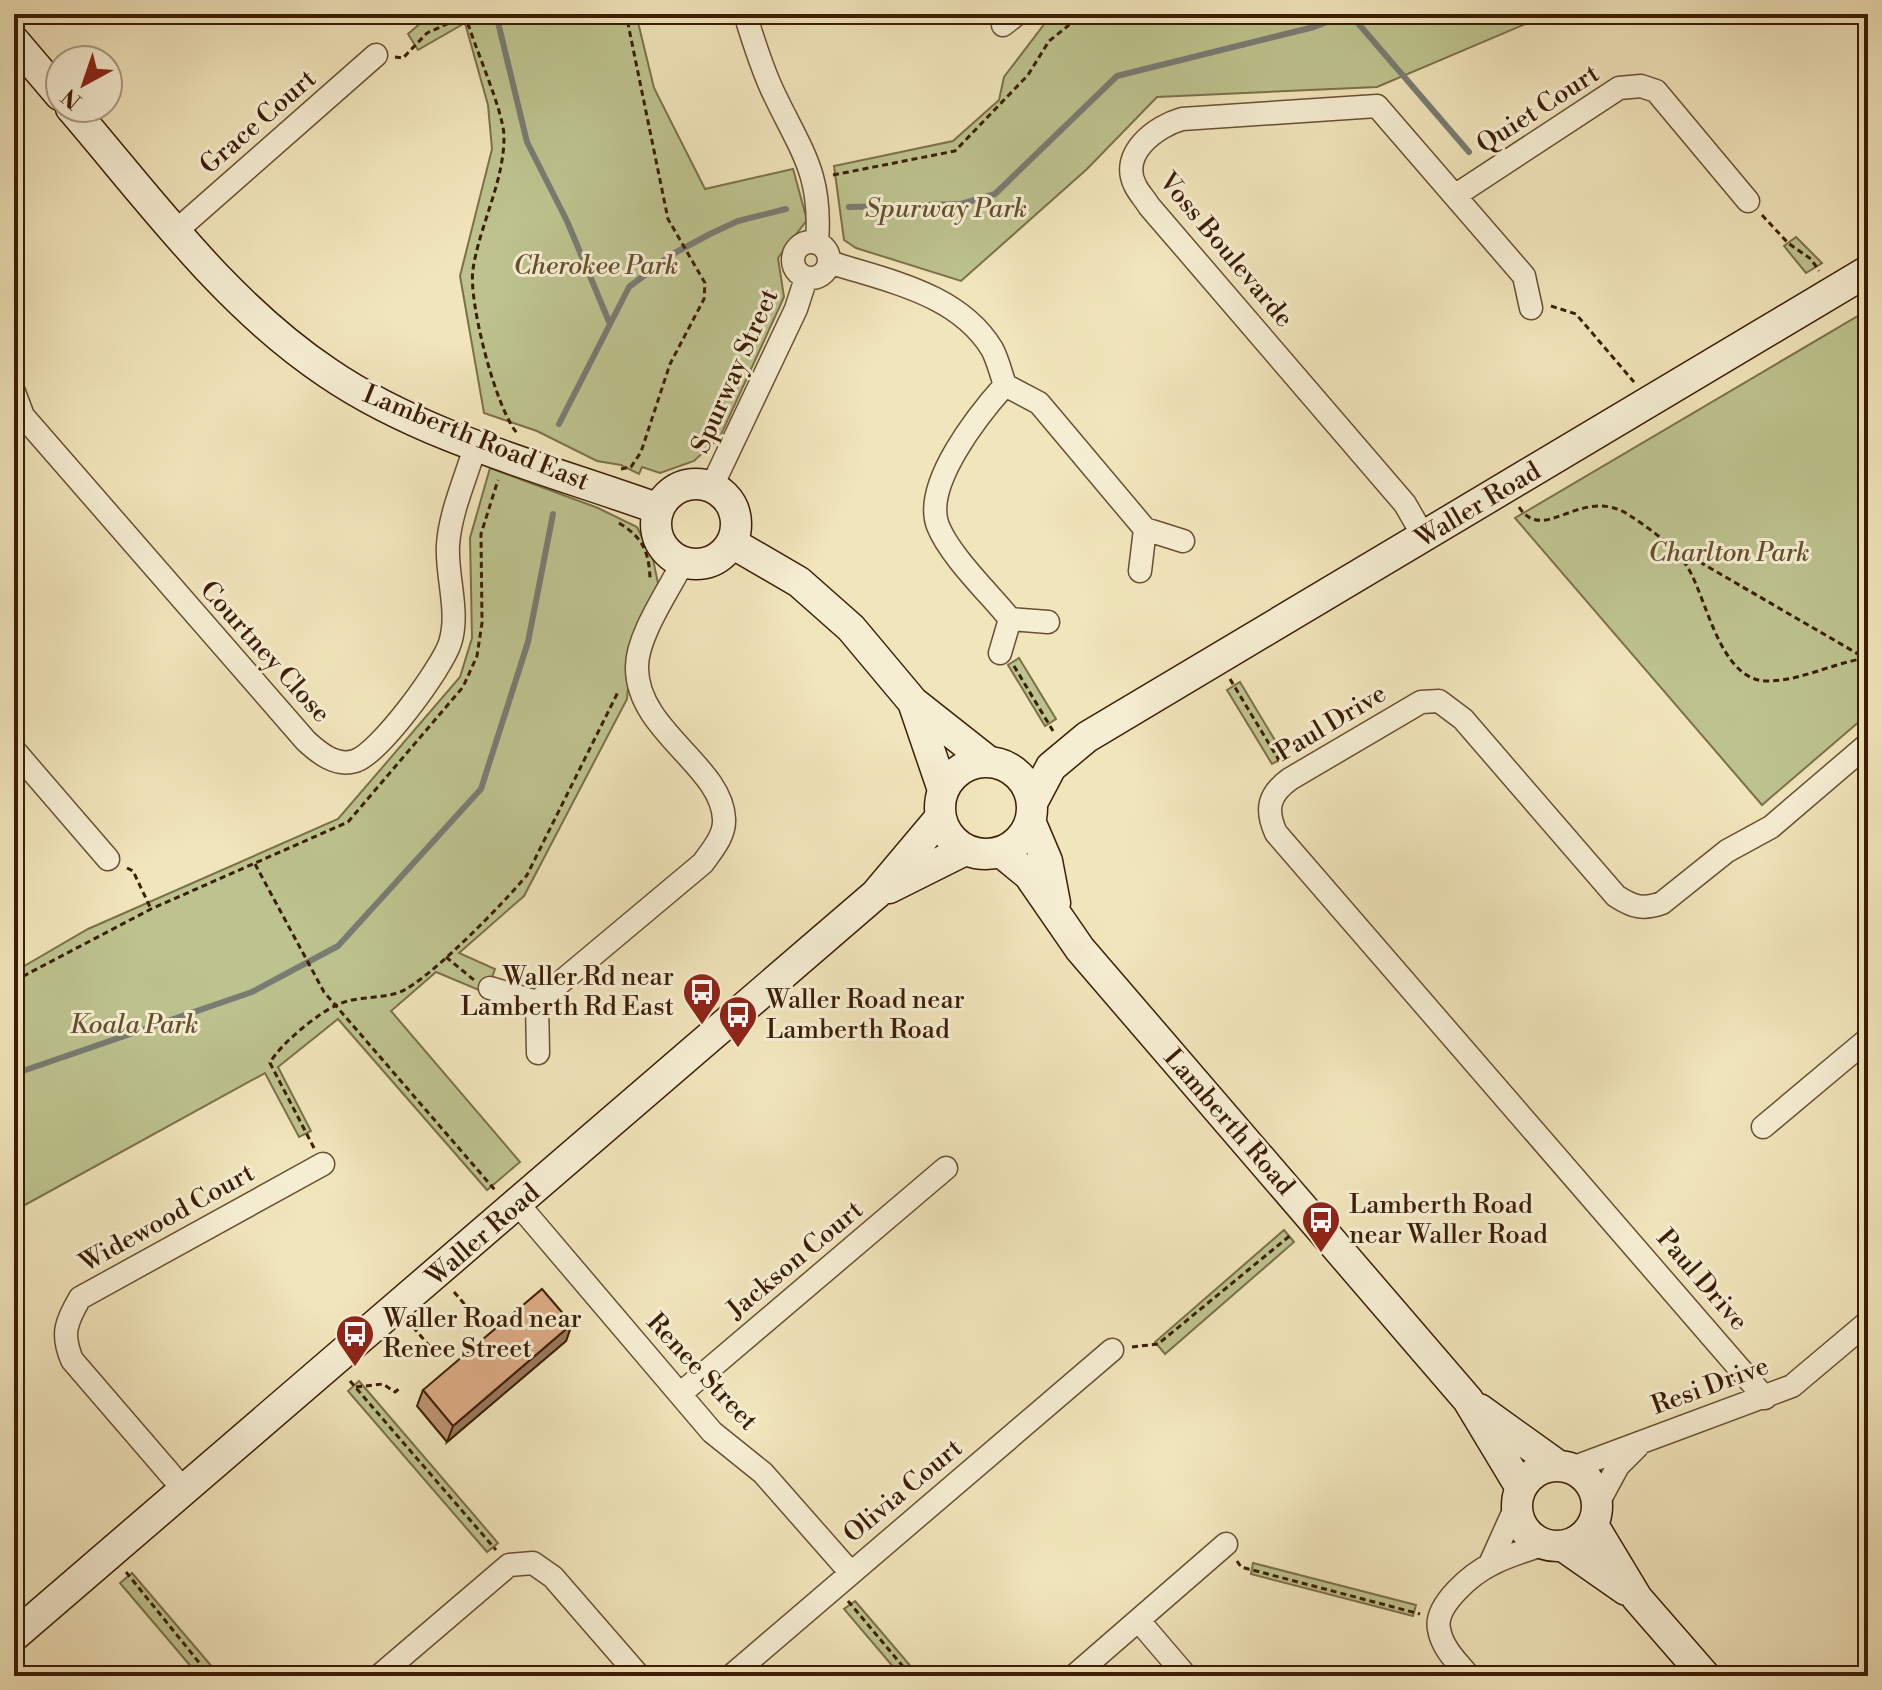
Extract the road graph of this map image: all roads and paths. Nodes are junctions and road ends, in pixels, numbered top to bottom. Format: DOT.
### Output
graph roads {
  1 [pos="626,14"];
  2 [pos="745,14"];
  3 [pos="1180,14"];
  4 [pos="465,15"];
  5 [pos="14,41"];
  6 [pos="376,55"];
  7 [pos="44,76"];
  8 [pos="85,124"];
  9 [pos="832,175"];
  10 [pos="1456,195"];
  11 [pos="1748,201"];
  12 [pos="176,231"];
  13 [pos="823,252"];
  14 [pos="1868,271"];
  15 [pos="1819,272"];
  16 [pos="806,278"];
  17 [pos="1531,308"];
  18 [pos="1634,382"];
  19 [pos="1005,385"];
  20 [pos="14,392"];
  21 [pos="525,437"];
  22 [pos="476,444"];
  23 [pos="610,470"];
  24 [pos="510,479"];
  25 [pos="712,486"];
  26 [pos="1519,507"];
  27 [pos="659,509"];
  28 [pos="617,522"];
  29 [pos="1145,529"];
  30 [pos="1424,537"];
  31 [pos="1183,541"];
  32 [pos="732,543"];
  33 [pos="1681,558"];
  34 [pos="683,562"];
  35 [pos="1140,571"];
  36 [pos="650,591"];
  37 [pos="1010,619"];
  38 [pos="1048,622"];
  39 [pos="1000,653"];
  40 [pos="1866,658"];
  41 [pos="1218,659"];
  42 [pos="620,686"];
  43 [pos="913,702"];
  44 [pos="1053,731"];
  45 [pos="1087,737"];
  46 [pos="1868,744"];
  47 [pos="14,750"];
  48 [pos="998,765"];
  49 [pos="1290,779"];
  50 [pos="941,804"];
  51 [pos="1031,812"];
  52 [pos="965,850"];
  53 [pos="1001,852"];
  54 [pos="108,859"];
  55 [pos="255,864"];
  56 [pos="876,894"];
  57 [pos="151,909"];
  58 [pos="1058,913"];
  59 [pos="446,957"];
  60 [pos="14,981"];
  61 [pos="490,988"];
  62 [pos="537,1002"];
  63 [pos="336,1005"];
  64 [pos="1868,1039"];
  65 [pos="538,1053"];
  66 [pos="1763,1127"];
  67 [pos="323,1164"];
  68 [pos="946,1168"];
  69 [pos="507,1197"];
  70 [pos="1294,1233"];
  71 [pos="454,1292"];
  72 [pos="479,1321"];
  73 [pos="1868,1322"];
  74 [pos="413,1327"];
  75 [pos="1112,1350"];
  76 [pos="438,1356"];
  77 [pos="350,1381"];
  78 [pos="356,1387"];
  79 [pos="400,1388"];
  80 [pos="680,1394"];
  81 [pos="1765,1398"];
  82 [pos="1468,1400"];
  83 [pos="1644,1440"];
  84 [pos="1564,1466"];
  85 [pos="184,1490"];
  86 [pos="1519,1496"];
  87 [pos="1595,1514"];
  88 [pos="1226,1544"];
  89 [pos="1554,1545"];
  90 [pos="1490,1564"];
  91 [pos="509,1565"];
  92 [pos="126,1572"];
  93 [pos="843,1580"];
  94 [pos="1637,1598"];
  95 [pos="1438,1618"];
  96 [pos="1139,1621"];
  97 [pos="14,1636"];
  98 [pos="210,1676"];
  99 [pos="379,1676"];
  100 [pos="639,1676"];
  101 [pos="731,1676"];
  102 [pos="911,1676"];
  103 [pos="1074,1676"];
  104 [pos="1186,1676"];
  105 [pos="1469,1676"];
  106 [pos="1705,1676"];
  1 -- 23 [label="path"];
  2 -- 13 [label="street"];
  3 -- 9 [label="path"];
  4 -- 6 [label="path"];
  4 -- 21 [label="path"];
  5 -- 7 [label="street"];
  6 -- 12 [label="street, Grace Court"];
  8 -- 12 [label="street, Lamberth Road East"];
  10 -- 11 [label="street, Quiet Court"];
  10 -- 17 [label="street"];
  10 -- 30 [label="street, Voss Boulevarde"];
  11 -- 15 [label="path"];
  12 -- 22 [label="street, Lamberth Road East"];
  13 -- 16 [label="street, Spurway Street"];
  13 -- 16 [label="street, Spurway Street"];
  13 -- 19 [label="street"];
  14 -- 30 [label="street, Waller Road"];
  16 -- 25 [label="street, Spurway Street"];
  17 -- 18 [label="path"];
  19 -- 29 [label="street"];
  19 -- 37 [label="street"];
  20 -- 22 [label="street, Courtney Close"];
  22 -- 27 [label="street, Lamberth Road East"];
  24 -- 55 [label="path"];
  25 -- 27 [label="street"];
  25 -- 32 [label="street"];
  26 -- 33 [label="path"];
  27 -- 34 [label="street"];
  28 -- 36 [label="path"];
  29 -- 31 [label="street"];
  29 -- 35 [label="street"];
  30 -- 41 [label="street, Waller Road"];
  32 -- 34 [label="street"];
  32 -- 43 [label="street"];
  33 -- 40 [label="path"];
  33 -- 40 [label="path"];
  34 -- 62 [label="street"];
  37 -- 38 [label="street"];
  37 -- 39 [label="street"];
  39 -- 44 [label="path"];
  41 -- 45 [label="street, Waller Road"];
  41 -- 49 [label="path"];
  42 -- 59 [label="path"];
  43 -- 48 [label="street"];
  43 -- 50 [label="street"];
  45 -- 48 [label="street, Waller Road"];
  45 -- 51 [label="street, Waller Road"];
  46 -- 49 [label="street, Paul Drive"];
  47 -- 54 [label="street"];
  48 -- 50 [label="street"];
  48 -- 51 [label="street"];
  49 -- 81 [label="street, Paul Drive"];
  50 -- 52 [label="street"];
  50 -- 56 [label="street, Waller Road"];
  51 -- 53 [label="street"];
  51 -- 58 [label="street, Lamberth Road"];
  52 -- 53 [label="street"];
  52 -- 56 [label="street, Waller Road"];
  53 -- 58 [label="street, Lamberth Road"];
  54 -- 57 [label="path"];
  55 -- 57 [label="path"];
  55 -- 63 [label="path"];
  56 -- 69 [label="street, Waller Road"];
  57 -- 60 [label="path"];
  58 -- 82 [label="street, Lamberth Road"];
  59 -- 61 [label="path"];
  59 -- 63 [label="path"];
  61 -- 62 [label="street"];
  62 -- 65 [label="street"];
  63 -- 67 [label="path"];
  63 -- 69 [label="path"];
  64 -- 66 [label="street"];
  67 -- 85 [label="street, Widewood Court"];
  68 -- 80 [label="street, Jackson Court"];
  69 -- 80 [label="street, Renee Street"];
  69 -- 85 [label="street, Waller Road"];
  70 -- 75 [label="path"];
  71 -- 72 [label="path"];
  73 -- 81 [label="street, Resi Drive"];
  74 -- 76 [label="path"];
  75 -- 93 [label="street, Olivia Court"];
  77 -- 78 [label="path"];
  78 -- 79 [label="path"];
  78 -- 91 [label="path"];
  80 -- 93 [label="street, Renee Street"];
  81 -- 83 [label="street, Resi Drive"];
  82 -- 84 [label="street, Lamberth Road"];
  82 -- 86 [label="street, Lamberth Road"];
  83 -- 84 [label="street, Resi Drive"];
  83 -- 87 [label="street, Resi Drive"];
  84 -- 86 [label="street"];
  84 -- 87 [label="street, Lamberth Road"];
  85 -- 97 [label="street, Waller Road"];
  86 -- 89 [label="street, Lamberth Road"];
  86 -- 90 [label="street"];
  87 -- 89 [label="street"];
  87 -- 94 [label="street, Lamberth Road"];
  88 -- 95 [label="path"];
  88 -- 96 [label="street"];
  89 -- 90 [label="street"];
  89 -- 94 [label="street, Lamberth Road"];
  90 -- 95 [label="street"];
  91 -- 99 [label="street"];
  91 -- 100 [label="street"];
  92 -- 98 [label="path"];
  93 -- 101 [label="street, Olivia Court"];
  93 -- 102 [label="path"];
  94 -- 106 [label="street, Lamberth Road"];
  95 -- 105 [label="street"];
  96 -- 103 [label="street"];
  96 -- 104 [label="street"];
}
